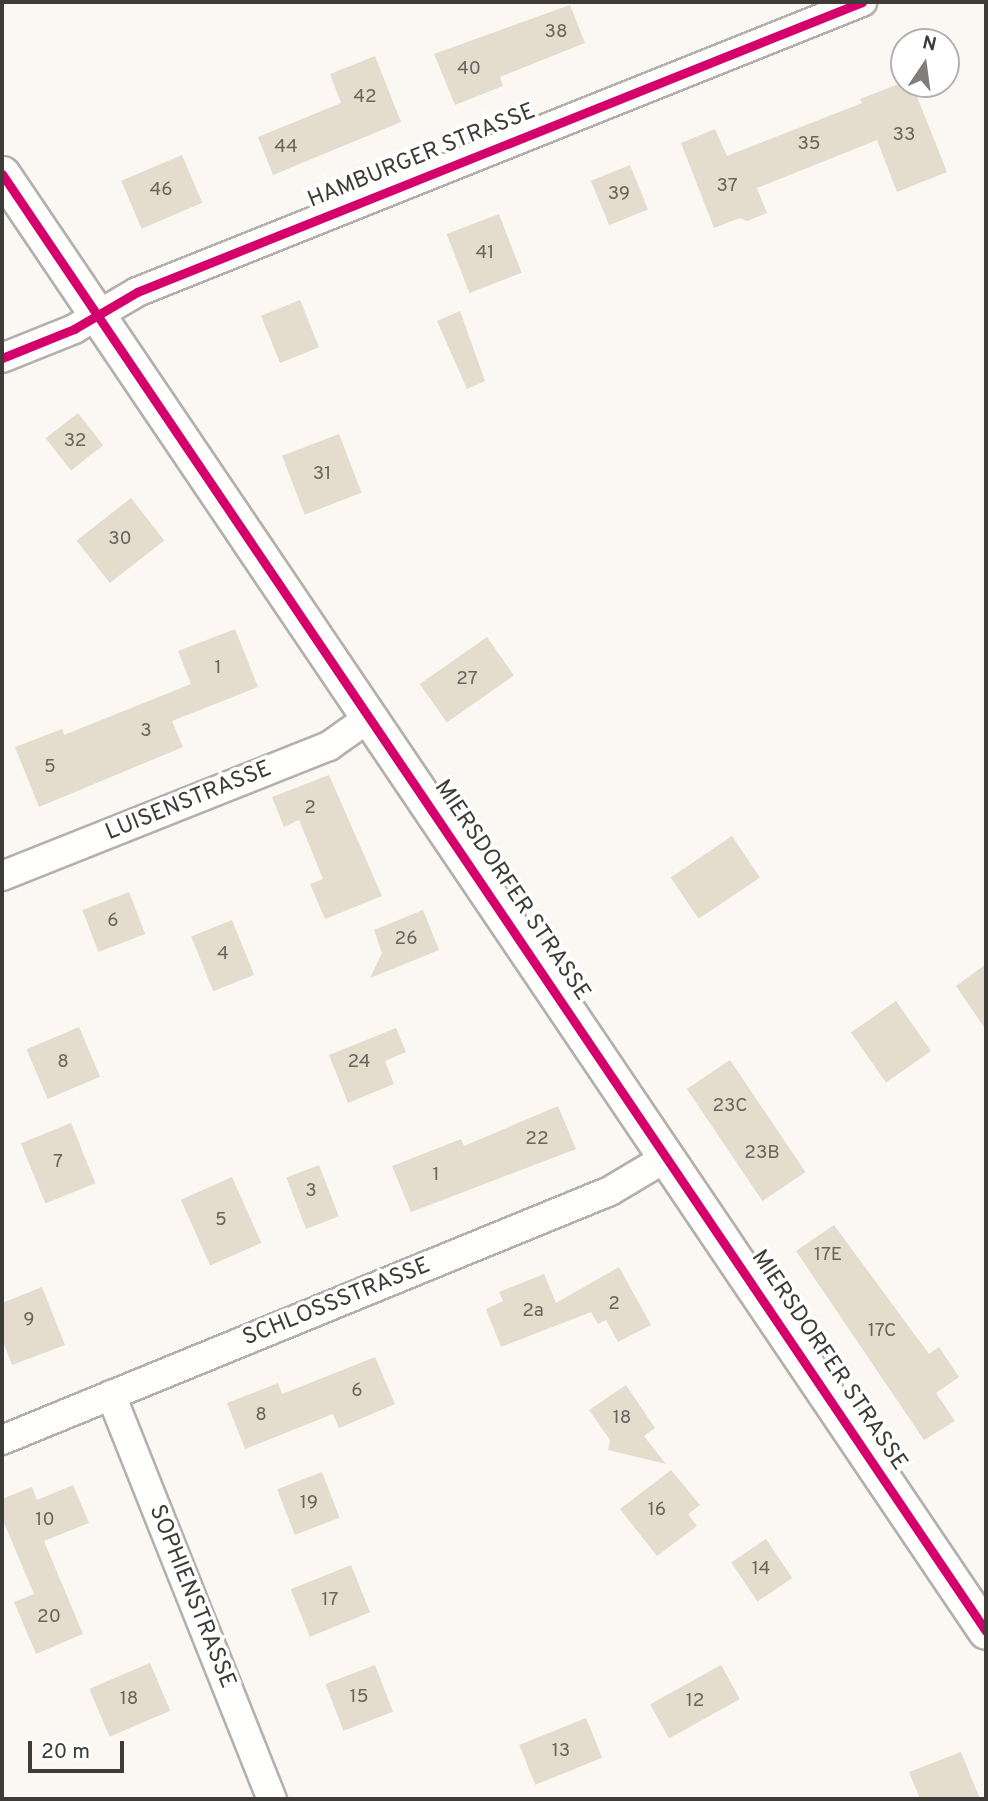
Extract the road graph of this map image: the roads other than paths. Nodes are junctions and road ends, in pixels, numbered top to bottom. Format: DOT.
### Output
graph roads {
  1 [pos="862,2"];
  2 [pos="2,174"];
  3 [pos="98,315"];
  4 [pos="2,358"];
  5 [pos="370,717"];
  6 [pos="2,876"];
  7 [pos="667,1157"];
  8 [pos="111,1395"];
  9 [pos="2,1440"];
  10 [pos="986,1630"];
  11 [pos="272,1799"];
  1 -- 3 [label="street, HAMBURGER STRASSE"];
  2 -- 3 [label="street, MIERSDORFER STRASSE"];
  3 -- 4 [label="street, HAMBURGER STRASSE"];
  3 -- 5 [label="street, MIERSDORFER STRASSE"];
  5 -- 6 [label="street, LUISENSTRASSE"];
  5 -- 7 [label="street, MIERSDORFER STRASSE"];
  7 -- 8 [label="street, SCHLOSSSTRASSE"];
  7 -- 10 [label="street, MIERSDORFER STRASSE"];
  8 -- 9 [label="street, SCHLOSSSTRASSE"];
  8 -- 11 [label="street, SOPHIENSTRASSE"];
}
